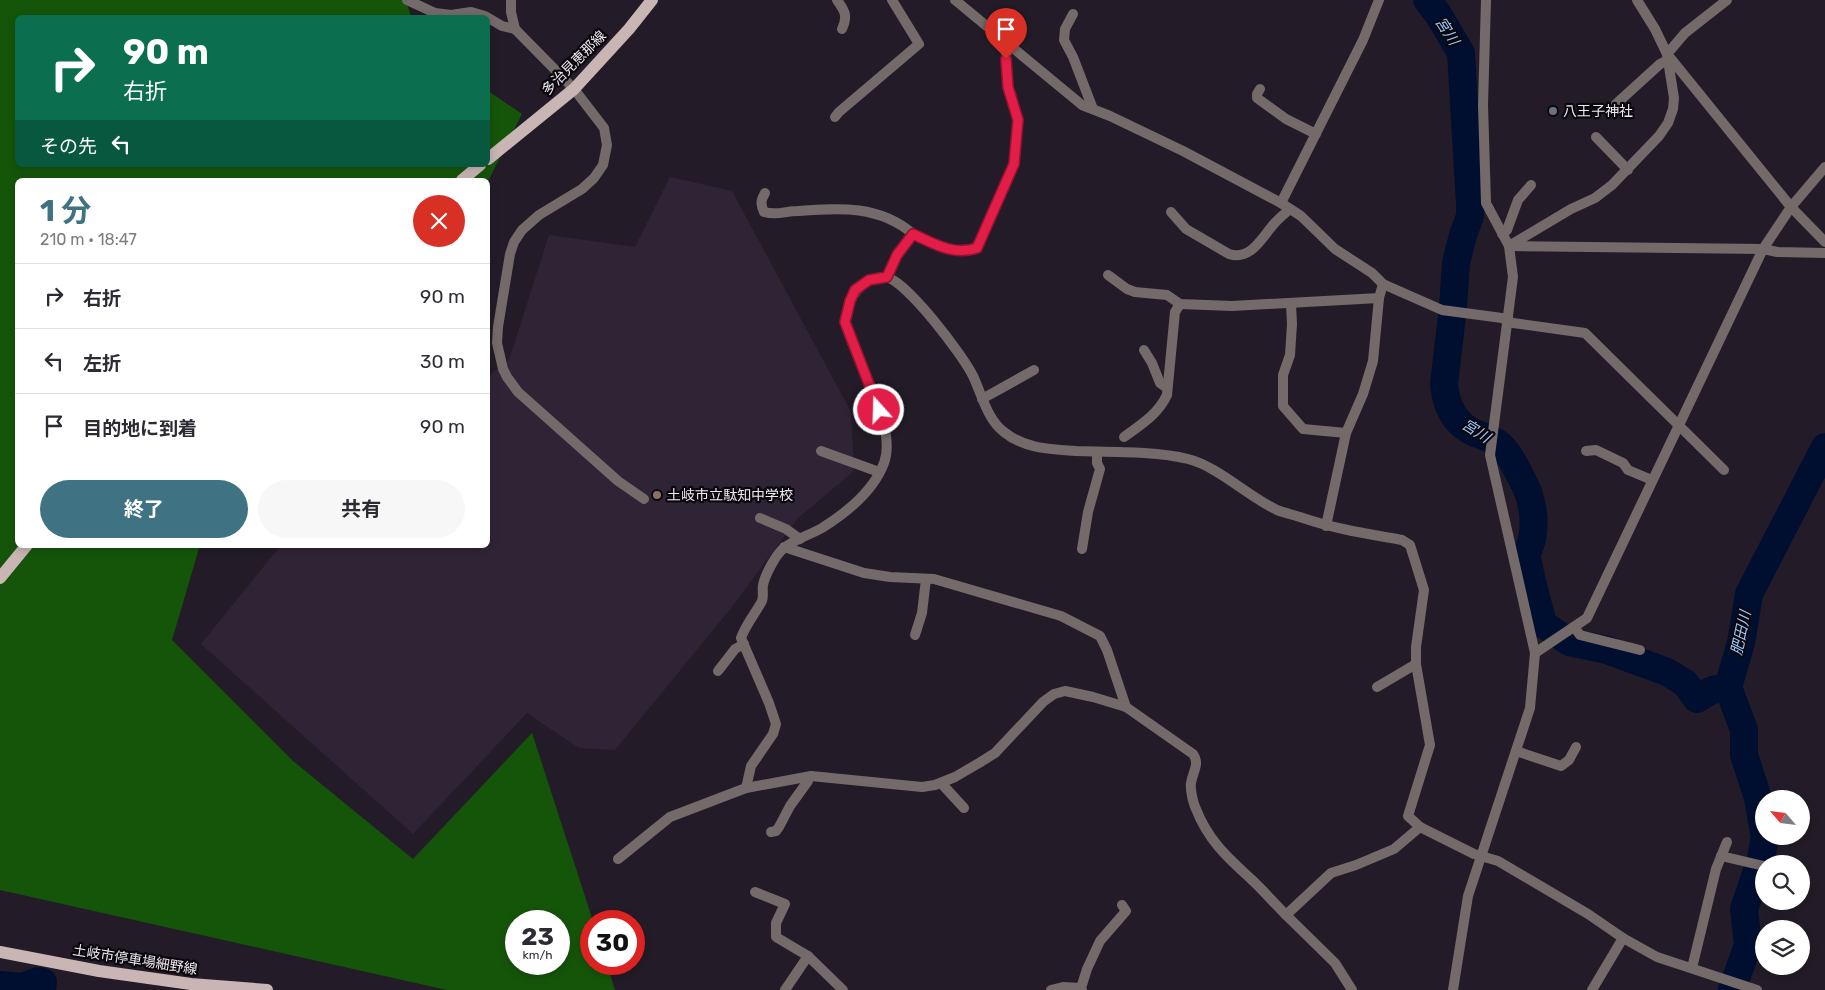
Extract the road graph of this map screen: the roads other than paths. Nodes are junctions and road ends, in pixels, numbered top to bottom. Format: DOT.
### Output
graph roads {
  1 [pos="407,0"];
  2 [pos="511,0"];
  3 [pos="652,0"];
  4 [pos="837,0"];
  5 [pos="892,0"];
  6 [pos="955,0"];
  7 [pos="1379,0"];
  8 [pos="1486,0"];
  9 [pos="1637,0"];
  10 [pos="1727,0"];
  11 [pos="1073,14"];
  12 [pos="451,15"];
  13 [pos="451,15"];
  14 [pos="482,15"];
  15 [pos="490,18"];
  16 [pos="515,29"];
  17 [pos="842,29"];
  18 [pos="1008,43"];
  19 [pos="1668,57"];
  20 [pos="574,88"];
  21 [pos="1260,89"];
  22 [pos="1616,104"];
  23 [pos="1093,109"];
  24 [pos="835,117"];
  25 [pos="1316,134"];
  26 [pos="1596,137"];
  27 [pos="490,157"];
  28 [pos="478,167"];
  29 [pos="1825,167"];
  30 [pos="1628,170"];
  31 [pos="464,178"];
  32 [pos="1531,185"];
  33 [pos="765,193"];
  34 [pos="1286,206"];
  35 [pos="1792,207"];
  36 [pos="1171,212"];
  37 [pos="913,234"];
  38 [pos="1502,234"];
  39 [pos="1825,242"];
  40 [pos="1509,246"];
  41 [pos="1763,248"];
  42 [pos="1825,253"];
  43 [pos="1108,275"];
  44 [pos="887,277"];
  45 [pos="1383,284"];
  46 [pos="1379,298"];
  47 [pos="1180,304"];
  48 [pos="1291,304"];
  49 [pos="1507,321"];
  50 [pos="1144,350"];
  51 [pos="1034,370"];
  52 [pos="1167,388"];
  53 [pos="982,400"];
  54 [pos="1678,424"];
  55 [pos="1346,433"];
  56 [pos="1124,437"];
  57 [pos="821,451"];
  58 [pos="1586,451"];
  59 [pos="1097,452"];
  60 [pos="1724,470"];
  61 [pos="879,472"];
  62 [pos="1652,480"];
  63 [pos="644,499"];
  64 [pos="760,518"];
  65 [pos="1326,526"];
  66 [pos="800,539"];
  67 [pos="784,547"];
  68 [pos="25,548"];
  69 [pos="1082,549"];
  70 [pos="0,578"];
  71 [pos="926,579"];
  72 [pos="1571,628"];
  73 [pos="915,635"];
  74 [pos="744,644"];
  75 [pos="1640,650"];
  76 [pos="1535,653"];
  77 [pos="1416,664"];
  78 [pos="718,671"];
  79 [pos="1377,686"];
  80 [pos="1126,708"];
  81 [pos="1576,748"];
  82 [pos="1516,751"];
  83 [pos="808,777"];
  84 [pos="941,783"];
  85 [pos="746,788"];
  86 [pos="964,808"];
  87 [pos="1420,827"];
  88 [pos="771,832"];
  89 [pos="1726,842"];
  90 [pos="1482,856"];
  91 [pos="1726,857"];
  92 [pos="618,858"];
  93 [pos="1755,864"];
  94 [pos="755,892"];
  95 [pos="1122,905"];
  96 [pos="1286,915"];
  97 [pos="1623,938"];
  98 [pos="0,952"];
  99 [pos="808,956"];
  100 [pos="1696,970"];
  101 [pos="1081,989"];
  102 [pos="267,990"];
  103 [pos="785,990"];
  104 [pos="843,990"];
  105 [pos="1051,990"];
  106 [pos="1352,990"];
  107 [pos="1453,990"];
  108 [pos="1592,990"];
  109 [pos="1757,990"];
  1 -- 12 [label="street"];
  2 -- 16 [label="street"];
  3 -- 20 [label="main road, 多治見恵那線"];
  4 -- 17 [label="street"];
  5 -- 24 [label="street"];
  6 -- 18 [label="street"];
  7 -- 25 [label="street"];
  8 -- 38 [label="street"];
  9 -- 19 [label="street"];
  10 -- 19 [label="street"];
  11 -- 23 [label="street"];
  13 -- 14 [label="street"];
  15 -- 16 [label="street"];
  16 -- 20 [label="street"];
  18 -- 23 [label="street"];
  18 -- 37 [label="street"];
  19 -- 22 [label="street"];
  19 -- 30 [label="street"];
  19 -- 35 [label="street"];
  20 -- 27 [label="main road, 多治見恵那線"];
  20 -- 63 [label="street"];
  21 -- 25 [label="street"];
  23 -- 34 [label="street"];
  25 -- 34 [label="street"];
  26 -- 30 [label="street"];
  28 -- 31 [label="main road"];
  29 -- 35 [label="street"];
  30 -- 40 [label="street"];
  32 -- 38 [label="street"];
  33 -- 37 [label="street"];
  34 -- 36 [label="street"];
  34 -- 45 [label="street"];
  35 -- 39 [label="street"];
  35 -- 41 [label="street"];
  37 -- 44 [label="street"];
  38 -- 40 [label="street"];
  40 -- 41 [label="street"];
  40 -- 49 [label="street"];
  41 -- 42 [label="street"];
  41 -- 54 [label="street"];
  43 -- 47 [label="street"];
  44 -- 53 [label="street"];
  44 -- 61 [label="street"];
  45 -- 46 [label="street"];
  45 -- 49 [label="street"];
  46 -- 48 [label="street"];
  46 -- 55 [label="street"];
  47 -- 48 [label="street"];
  47 -- 52 [label="street"];
  48 -- 55 [label="street"];
  49 -- 54 [label="street"];
  49 -- 76 [label="street"];
  50 -- 52 [label="street"];
  51 -- 53 [label="street"];
  52 -- 56 [label="street"];
  53 -- 59 [label="street"];
  54 -- 60 [label="street"];
  54 -- 62 [label="street"];
  55 -- 65 [label="street"];
  57 -- 61 [label="street"];
  58 -- 62 [label="street"];
  59 -- 65 [label="street"];
  59 -- 69 [label="street"];
  61 -- 66 [label="street"];
  62 -- 72 [label="street"];
  64 -- 66 [label="street"];
  65 -- 77 [label="street"];
  66 -- 67 [label="street"];
  67 -- 71 [label="street"];
  67 -- 74 [label="street"];
  68 -- 70 [label="main road"];
  71 -- 73 [label="street"];
  71 -- 80 [label="street"];
  72 -- 75 [label="street"];
  72 -- 76 [label="street"];
  74 -- 78 [label="street"];
  74 -- 85 [label="street"];
  76 -- 82 [label="street"];
  77 -- 79 [label="street"];
  77 -- 87 [label="street"];
  80 -- 84 [label="street"];
  80 -- 96 [label="street"];
  81 -- 82 [label="street"];
  82 -- 90 [label="street"];
  83 -- 84 [label="street"];
  83 -- 85 [label="street"];
  83 -- 88 [label="street"];
  84 -- 86 [label="street"];
  85 -- 92 [label="street"];
  87 -- 90 [label="street"];
  87 -- 96 [label="street"];
  89 -- 91 [label="street"];
  90 -- 97 [label="street"];
  90 -- 107 [label="street"];
  91 -- 93 [label="street"];
  91 -- 100 [label="street"];
  94 -- 99 [label="street"];
  95 -- 101 [label="street"];
  96 -- 106 [label="street"];
  97 -- 100 [label="street"];
  97 -- 108 [label="street"];
  98 -- 102 [label="main road, 土岐市停車場細野線"];
  99 -- 103 [label="street"];
  99 -- 104 [label="street"];
  100 -- 109 [label="street"];
  101 -- 105 [label="street"];
}
